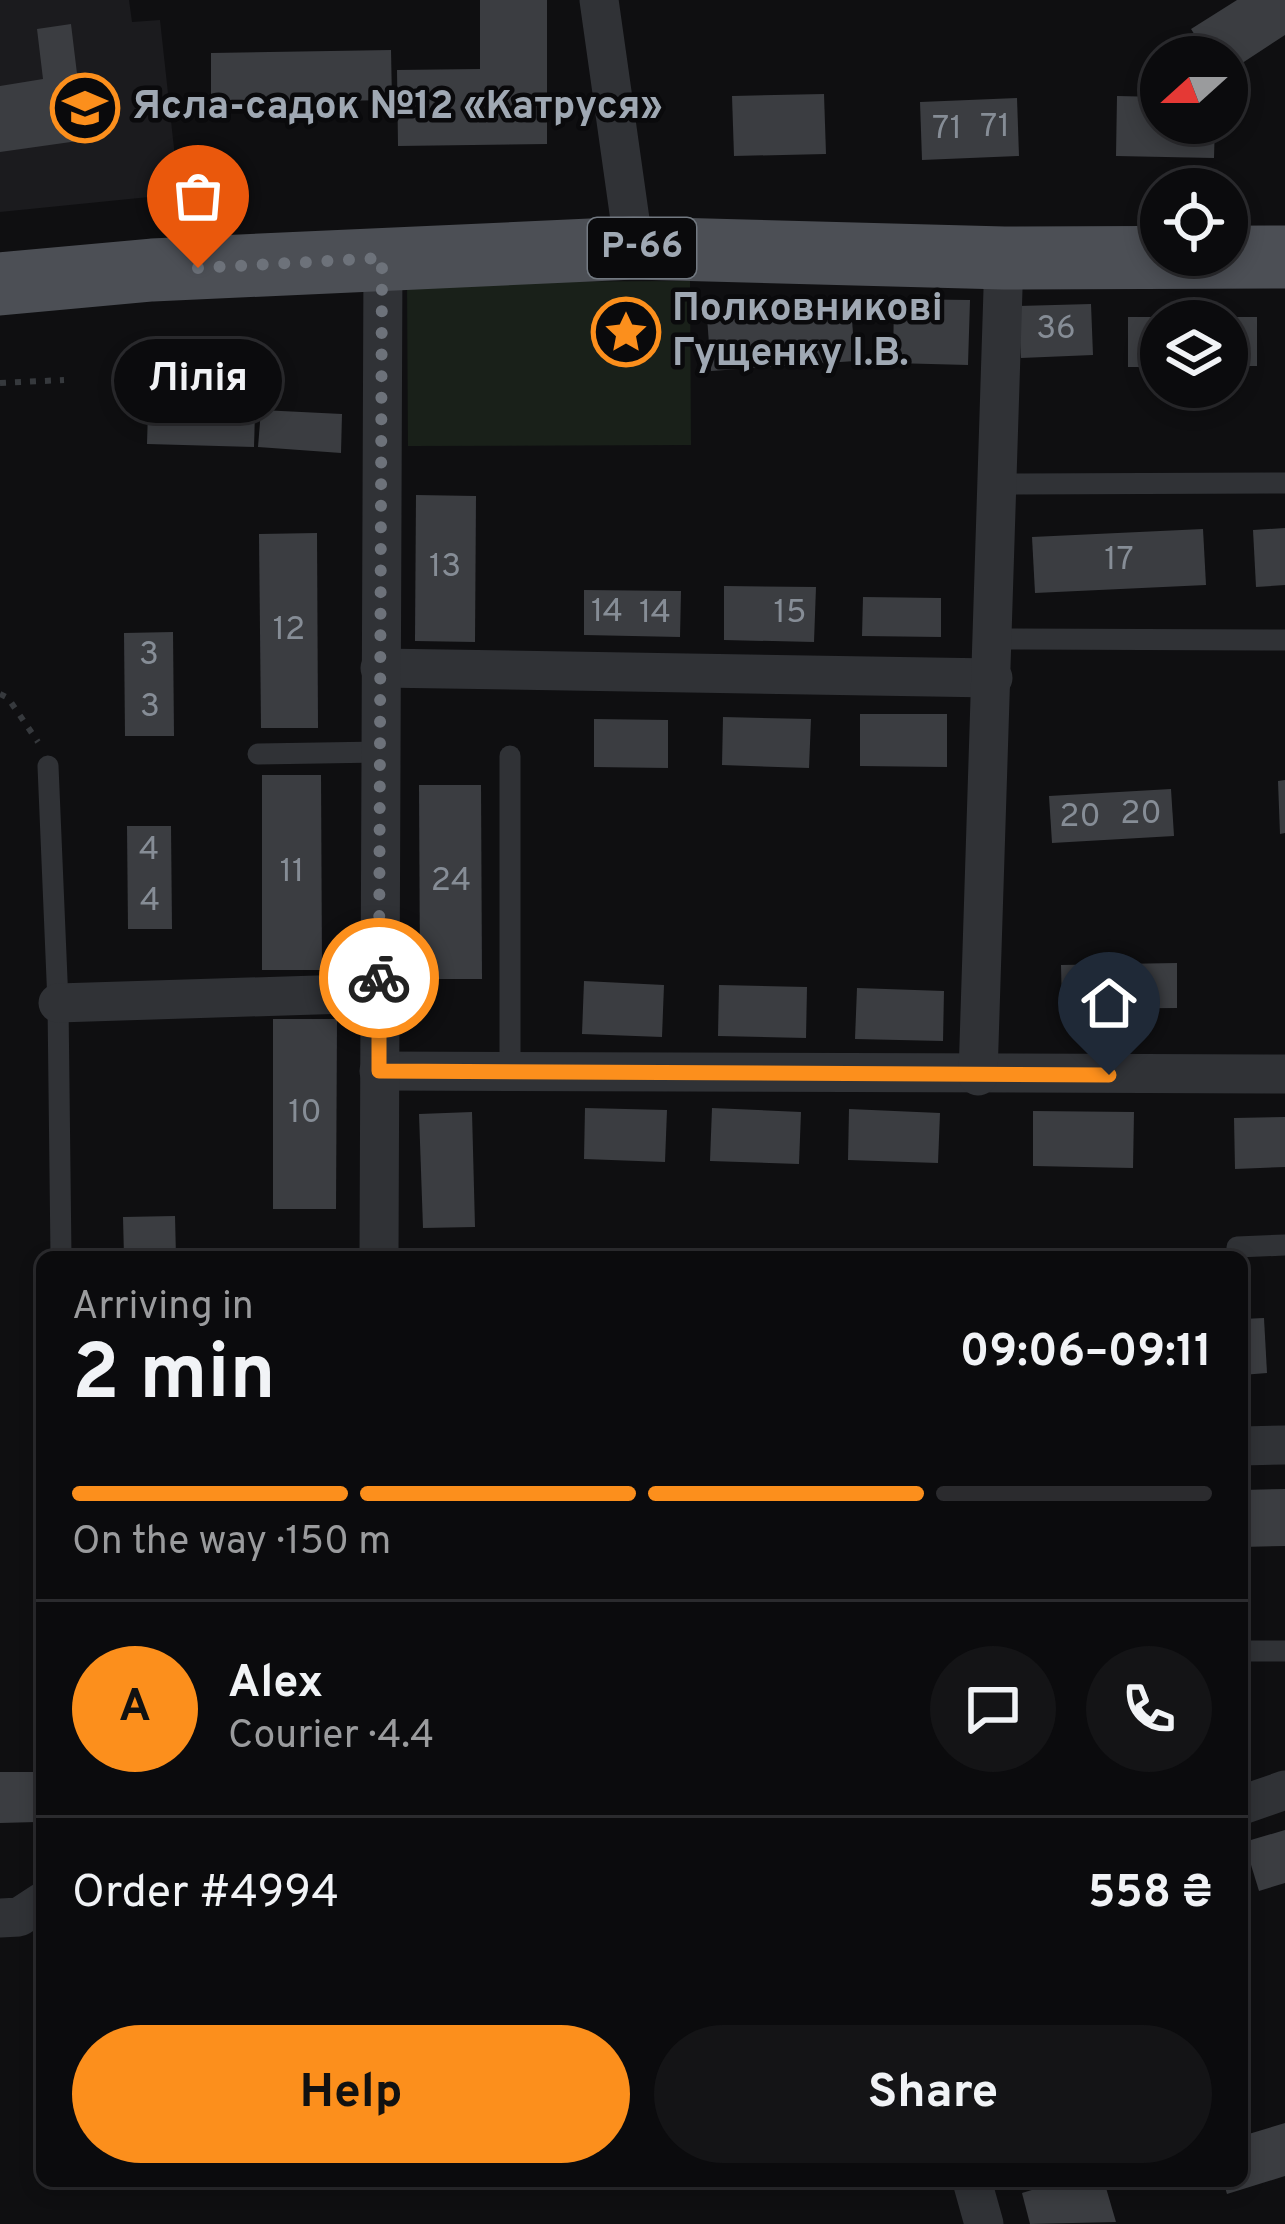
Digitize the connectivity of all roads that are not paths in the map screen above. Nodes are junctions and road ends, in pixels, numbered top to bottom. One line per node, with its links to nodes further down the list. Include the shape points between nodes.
1 (599, 0): 2 (street)
2 (634, 248): 3 (main road, Р-66); 5 (main road, Р-66)
3 (1004, 257): 4 (main road, Р-66); 8 (street)
4 (1285, 257)
5 (382, 258): 6 (main road, Р-66); 11 (street)
6 (0, 284)
7 (1285, 482): 8 (lane)
8 (998, 484): 10 (street)
9 (1285, 640): 10 (lane)
10 (994, 658): 11 (street); 21 (street)
11 (380, 668): 12 (street)
12 (380, 752): 13 (lane); 16 (street)
13 (258, 754)
14 (511, 756): 19 (lane)
15 (48, 766): 17 (lane)
16 (379, 993): 17 (street); 18 (street)
17 (58, 1003): 24 (lane)
18 (379, 1071): 19 (street); 25 (street)
19 (510, 1072): 21 (street)
20 (1285, 1074): 21 (street)
21 (978, 1076)
22 (1285, 1245): 23 (lane)
23 (1237, 1247)
24 (61, 1251)
25 (379, 1251)
26 (1285, 1445): 27 (street)
27 (1248, 1446)
28 (1248, 1651): 29 (lane)
29 (1285, 1651)
30 (1285, 1790): 31 (street)
31 (1248, 1803)
32 (36, 1906): 33 (street)
33 (0, 1918)
34 (973, 2187): 35 (street)
35 (984, 2224)

